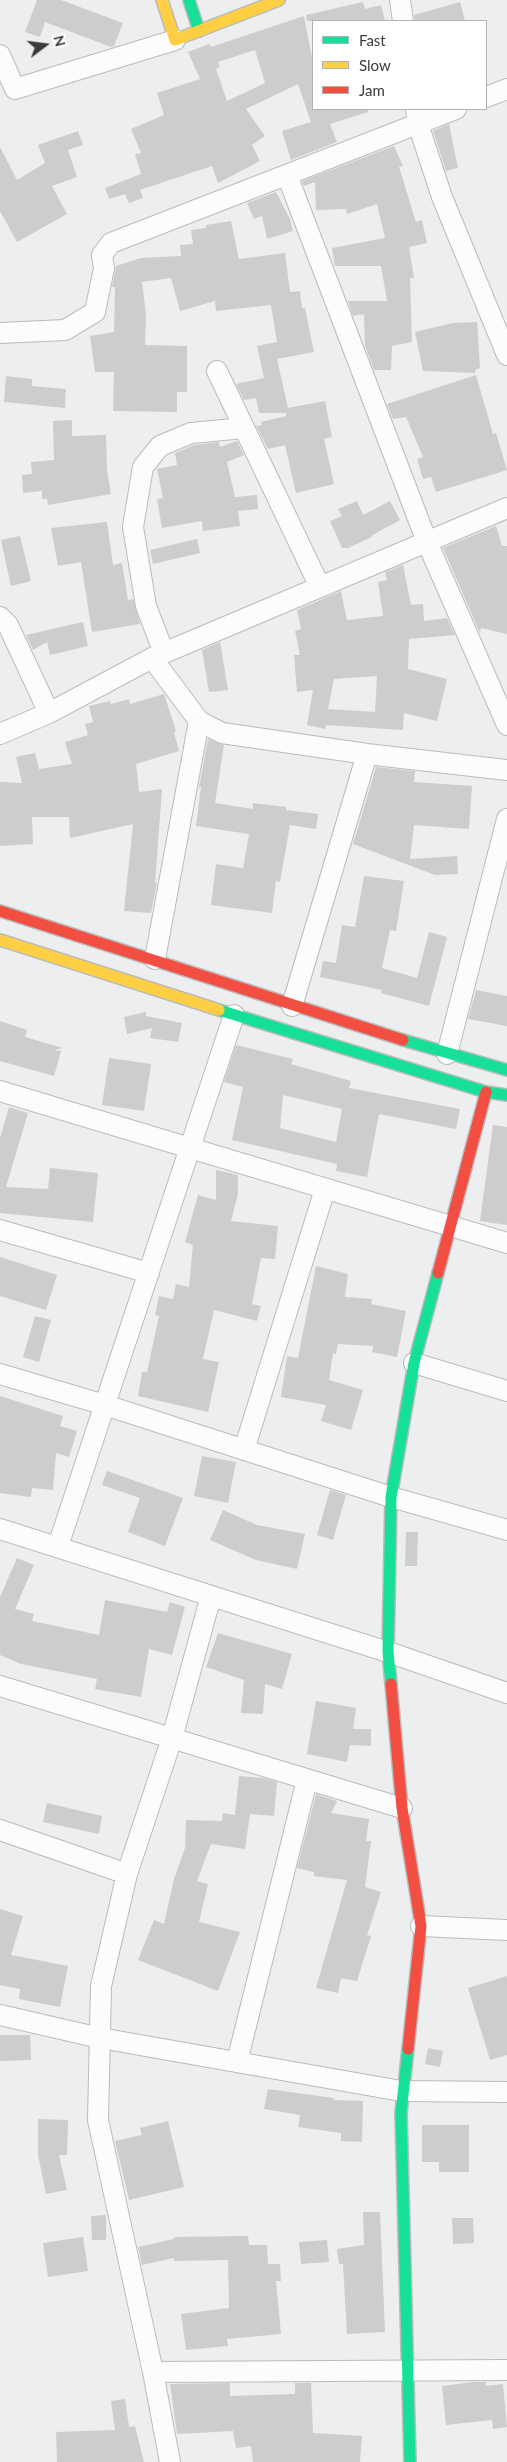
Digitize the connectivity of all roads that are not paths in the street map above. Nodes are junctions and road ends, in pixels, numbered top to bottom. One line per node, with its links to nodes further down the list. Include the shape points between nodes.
1 (162, 0): 7 (street)
2 (189, 0): 6 (street)
3 (279, 0): 6 (street)
4 (400, 0): 5 (street)
5 (403, 20)
6 (199, 31): 7 (street)
7 (175, 40): 10 (street)
8 (0, 55): 10 (street)
9 (507, 89): 11 (street)
10 (7, 92)
11 (487, 97)
12 (450, 110): 13 (street)
13 (417, 116): 14 (street); 16 (street, via 442,197)
14 (287, 175): 15 (street, via 111,243 102,254 104,268 95,312 65,330); 20 (street)
15 (0, 332)
16 (507, 355)
17 (217, 371): 18 (street)
18 (244, 428): 21 (street); 23 (street, via 191,433 160,446 143,467 132,527)
19 (507, 508): 20 (street)
20 (427, 542): 21 (street); 26 (street)
21 (320, 587): 23 (street)
22 (0, 617): 24 (street, via 8,625)
23 (158, 656): 24 (street); 25 (street)
24 (49, 713): 27 (street)
25 (199, 721): 28 (street, via 222,732); 33 (street)
26 (507, 725)
27 (0, 734)
28 (367, 754): 29 (street); 34 (street)
29 (507, 770)
30 (507, 819): 36 (street)
31 (0, 911): 33 (street)
32 (0, 940): 35 (street)
33 (155, 959): 34 (street)
34 (292, 1006): 36 (street)
35 (234, 1015): 39 (street); 41 (street)
36 (447, 1054): 37 (street)
37 (507, 1070)
38 (0, 1091): 41 (street)
39 (486, 1092): 40 (street); 43 (street)
40 (507, 1095)
41 (189, 1149): 42 (street); 46 (street)
42 (325, 1189): 43 (street); 51 (street)
43 (450, 1226): 45 (street); 47 (street)
44 (0, 1230): 46 (street)
45 (507, 1242)
46 (149, 1273): 50 (street)
47 (414, 1363): 49 (street); 52 (street)
48 (0, 1374): 50 (street)
49 (507, 1391)
50 (105, 1405): 51 (street); 55 (street)
51 (244, 1450): 52 (street)
52 (391, 1497): 54 (street); 57 (street)
53 (0, 1529): 55 (street)
54 (507, 1530)
55 (58, 1546): 56 (street)
56 (211, 1596): 57 (street); 60 (street)
57 (388, 1652): 59 (street); 62 (street)
58 (0, 1686): 60 (street)
59 (507, 1693)
60 (172, 1738): 61 (street); 64 (street)
61 (307, 1780): 62 (street); 69 (street)
62 (402, 1808): 65 (street)
63 (0, 1830): 64 (street)
64 (127, 1874): 68 (street, via 102,1986)
65 (421, 1926): 66 (street); 70 (street)
66 (507, 1930)
67 (0, 2014): 68 (street)
68 (100, 2038): 69 (street); 74 (street, via 98,2120)
69 (237, 2062): 70 (street)
70 (401, 2091): 71 (street); 73 (street)
71 (507, 2092)
72 (507, 2370): 73 (street)
73 (408, 2371): 74 (street); 76 (street)
74 (153, 2372): 75 (street)
75 (170, 2462)
76 (410, 2462)

